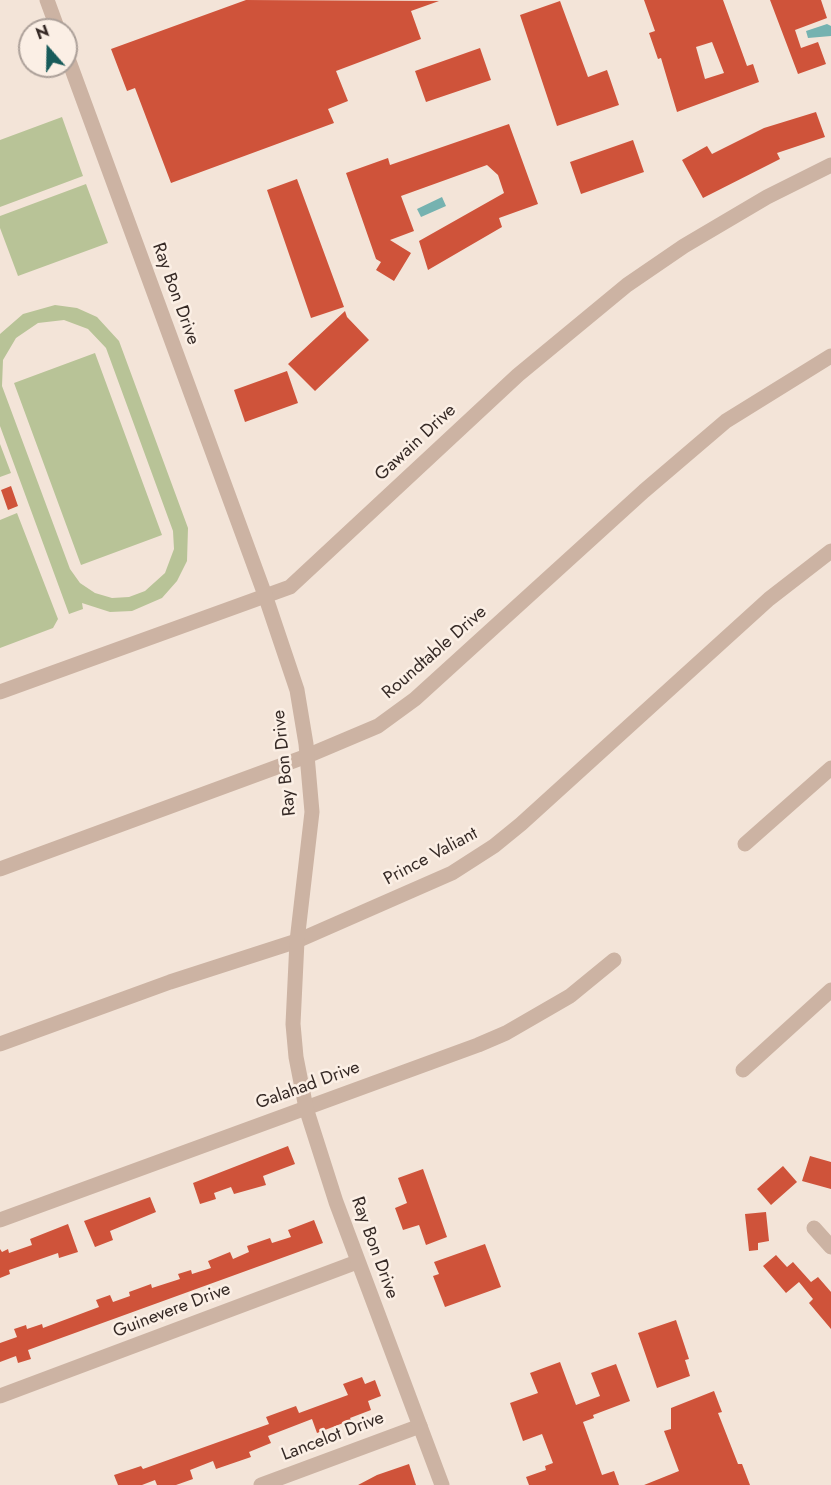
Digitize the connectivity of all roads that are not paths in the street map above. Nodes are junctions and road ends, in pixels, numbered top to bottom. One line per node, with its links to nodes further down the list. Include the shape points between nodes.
1 (47, 0): 2 (street)
2 (54, 18)
3 (76, 78): 7 (street, Ray Bon Drive)
4 (831, 165): 7 (street, Gawain Drive, via 767,197 637,278 518,375 290,587)
5 (831, 356): 9 (street, Roundtable Drive, via 726,422 396,714 359,736)
6 (831, 551): 13 (street, Prince Valiant, via 769,599 494,846 432,883)
7 (265, 595): 8 (street, Gawain Drive); 9 (street, Ray Bon Drive, via 297,690)
8 (0, 692)
9 (307, 756): 12 (street, Roundtable Drive); 13 (street, Ray Bon Drive, via 312,812)
10 (828, 777): 11 (street)
11 (745, 844)
12 (0, 869)
13 (297, 941): 16 (street, Prince Valiant); 18 (street, Ray Bon Drive, via 293,1024)
14 (614, 960): 18 (street, Galahad Drive, via 570,996 506,1033)
15 (831, 990): 17 (street)
16 (0, 1044)
17 (743, 1070)
18 (306, 1108): 19 (street, Galahad Drive); 22 (street, Ray Bon Drive)
19 (0, 1220)
20 (814, 1228): 21 (street)
21 (831, 1247)
22 (357, 1262): 23 (street, Guinevere Drive); 24 (street, Ray Bon Drive)
23 (0, 1396)
24 (420, 1426): 25 (street, Lancelot Drive); 26 (street, Ray Bon Drive)
25 (261, 1485)
26 (442, 1485)

